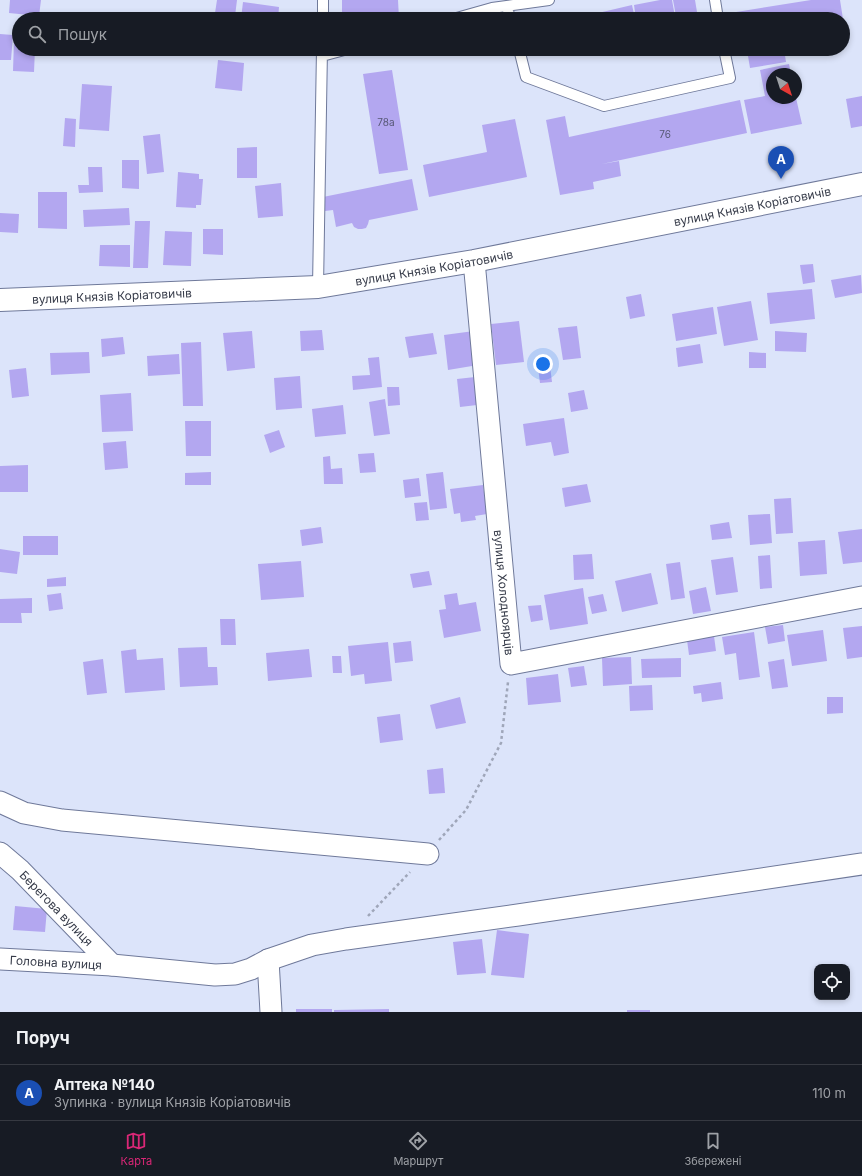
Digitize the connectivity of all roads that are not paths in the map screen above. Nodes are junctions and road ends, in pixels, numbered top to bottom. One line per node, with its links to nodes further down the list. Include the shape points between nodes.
1 (323, 0): 5 (lane)
2 (549, 0): 4 (lane)
3 (714, 0): 8 (lane)
4 (507, 6): 6 (lane); 7 (lane)
5 (323, 12)
6 (478, 12)
7 (508, 12)
8 (717, 12)
9 (322, 56): 14 (lane)
10 (520, 56): 11 (lane, via 526,76 604,106 730,78)
11 (725, 56)
12 (862, 184): 13 (main road, вулиця Князів Коріатовичів)
13 (474, 261): 14 (main road, вулиця Князів Коріатовичів); 16 (street, вулиця Холодноярців, via 510,664)
14 (318, 287): 15 (main road, вулиця Князів Коріатовичів)
15 (0, 300)
16 (862, 597)
17 (0, 802): 19 (street, via 24,812 62,820)
18 (0, 853): 23 (street, Берегова вулиця, via 20,870)
19 (428, 854)
20 (862, 864): 22 (street, Головна вулиця, via 346,939 312,945)
21 (0, 959): 23 (street, Головна вулиця)
22 (268, 960): 23 (street, Головна вулиця, via 251,970 215,975); 24 (street)
23 (112, 965)
24 (271, 1012)

